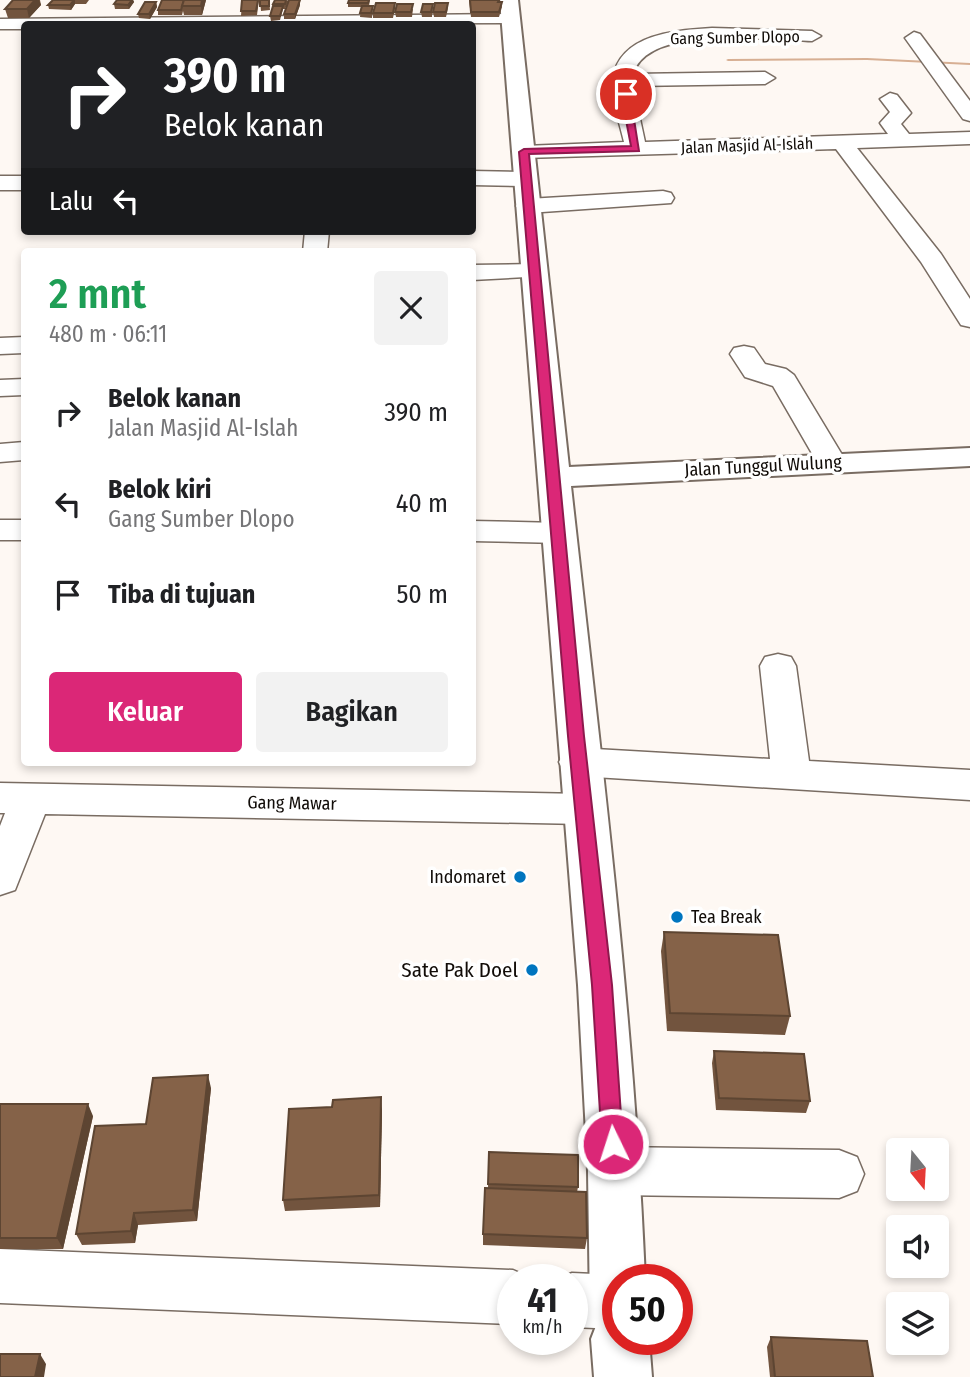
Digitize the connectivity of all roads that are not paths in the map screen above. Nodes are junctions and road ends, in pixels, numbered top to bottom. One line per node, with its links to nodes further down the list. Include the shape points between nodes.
1 (510, 9): 2 (street); 16 (main road)
2 (102, 21)
3 (21, 23): 4 (street)
4 (0, 24)
5 (812, 36): 8 (street, Gang Sumber Dlopo, via 662,39 628,60)
6 (914, 38): 10 (street)
7 (765, 78): 8 (street)
8 (622, 80): 14 (street)
9 (890, 99): 12 (street, via 901,113 890,123)
10 (970, 115)
11 (970, 138): 12 (street, Jalan Masjid Al-Islah)
12 (903, 140): 13 (street, Jalan Masjid Al-Islah)
13 (841, 141): 14 (street, Jalan Masjid Al-Islah); 22 (street, via 932,259)
14 (636, 149): 16 (street, Jalan Masjid Al-Islah)
15 (476, 178): 16 (street)
16 (526, 179): 19 (street); 20 (main road)
17 (0, 183): 18 (street)
18 (21, 183)
19 (663, 198)
20 (535, 271): 21 (street); 32 (main road)
21 (476, 273)
22 (970, 319)
23 (21, 345): 24 (street)
24 (0, 346)
25 (744, 354): 31 (street, via 755,371 784,381)
26 (21, 387): 27 (street)
27 (0, 388)
28 (21, 451): 29 (street)
29 (0, 453)
30 (970, 457): 31 (main road, Jalan Tunggul Wulung)
31 (832, 463): 32 (main road, Jalan Tunggul Wulung)
32 (555, 477): 36 (main road)
33 (0, 530): 34 (street)
34 (21, 530)
35 (476, 531): 36 (street)
36 (559, 533): 38 (main road)
37 (778, 666): 39 (street)
38 (579, 762): 39 (street); 42 (main road)
39 (791, 775): 40 (street)
40 (970, 785)
41 (16, 798): 42 (street, Gang Mawar); 43 (street)
42 (583, 809): 44 (main road, via 602,985)
43 (0, 878)
44 (614, 1171): 45 (street); 46 (main road)
45 (839, 1174)
46 (616, 1264)
47 (0, 1276): 48 (street)
48 (497, 1296)
49 (622, 1355): 50 (main road)
50 (624, 1377)

